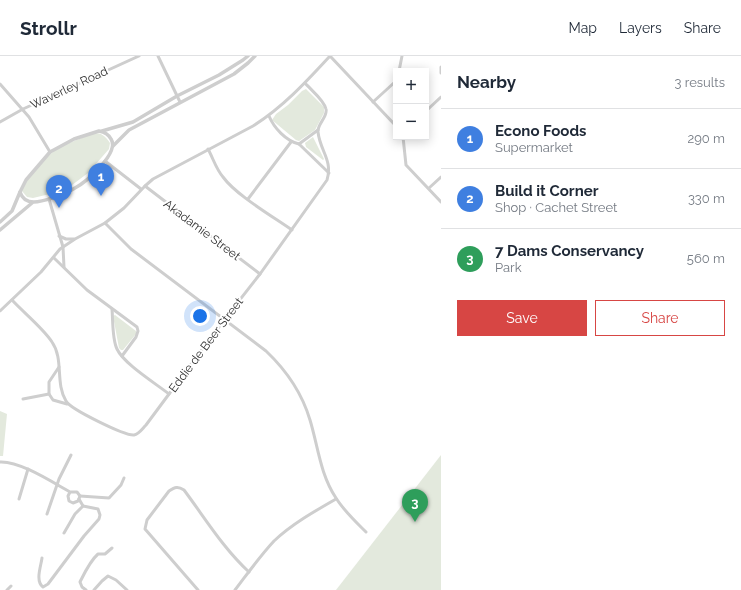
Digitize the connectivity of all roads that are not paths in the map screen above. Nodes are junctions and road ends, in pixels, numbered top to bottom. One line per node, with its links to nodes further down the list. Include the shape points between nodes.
1 (139, 56): 20 (street, Waverley Road)
2 (158, 56): 15 (street)
3 (248, 56): 8 (street)
4 (255, 56): 11 (street)
5 (330, 56): 12 (street); 18 (street)
6 (402, 56): 9 (street)
7 (441, 67): 10 (street)
8 (231, 68): 11 (street); 15 (street)
9 (400, 68)
10 (441, 73)
11 (234, 74): 17 (street)
12 (305, 83): 21 (street); 24 (street, via 326,109)
13 (0, 84): 20 (street)
14 (393, 84): 18 (street)
15 (176, 96): 17 (street); 25 (street, via 133,122)
16 (441, 97): 19 (street)
17 (180, 102): 29 (street, via 129,130)
18 (373, 102): 23 (street)
19 (429, 108)
20 (23, 109): 22 (street, Waverley Road); 31 (street)
21 (268, 116): 27 (street); 30 (street)
22 (0, 122)
23 (393, 123)
24 (318, 130): 28 (street); 33 (street, via 328,160)
25 (102, 131): 29 (street, via 109,136); 31 (street, via 74,139)
26 (403, 140): 36 (street, via 406,165)
27 (291, 142): 28 (street); 40 (street)
28 (299, 144): 33 (street)
29 (113, 146): 32 (street)
30 (208, 150): 35 (street); 40 (street, via 223,178)
31 (50, 152): 38 (street, via 26,180)
32 (105, 161): 37 (street); 39 (street, via 93,175 74,189)
33 (329, 173): 46 (street, Eddie de Beer Street, via 324,186)
34 (441, 177): 36 (street)
35 (145, 186): 37 (street); 52 (street, Akadamie Street)
36 (429, 188): 41 (street)
37 (141, 189): 44 (street, via 124,208)
38 (20, 192): 42 (street, via 21,196); 43 (street, via 12,211)
39 (48, 199): 42 (street); 47 (street)
40 (248, 199): 46 (street)
41 (441, 202)
42 (32, 203): 45 (street)
43 (0, 222)
44 (105, 223): 48 (street); 56 (street, via 130,249)
45 (0, 230)
46 (292, 230): 52 (street, Eddie de Beer Street)
47 (59, 236): 48 (street); 49 (street)
48 (75, 239): 49 (street)
49 (63, 247): 50 (street); 51 (street)
50 (54, 258): 51 (street); 53 (street)
51 (64, 268): 54 (street)
52 (260, 274): 56 (street, Eddie de Beer Street)
53 (12, 300): 55 (street); 58 (street, via 51,340 56,350)
54 (112, 309): 57 (street, via 116,345); 57 (street, via 138,329 136,337)
55 (0, 311)
56 (224, 320): 60 (street, Eddie de Beer Street); 71 (street, via 266,351 278,363 300,395 310,420 322,469)
57 (122, 356): 60 (street)
58 (58, 367): 59 (street, via 49,382); 62 (street)
59 (48, 394): 61 (street); 62 (street, via 53,400)
60 (168, 394): 62 (street, Eddie de Beer Street, via 146,425 135,435 118,430)
61 (22, 399)
62 (67, 404)
63 (71, 455): 67 (street)
64 (0, 462): 65 (street)
65 (28, 469): 67 (street); 70 (street)
66 (124, 478): 69 (street, via 109,498)
67 (57, 485): 68 (street); 73 (street)
68 (70, 492): 69 (street, via 75,491); 69 (street, via 68,498 71,502 76,502)
69 (79, 497): 72 (street)
70 (18, 499)
71 (336, 499): 74 (street); 78 (street, via 285,532 266,550)
72 (83, 506): 75 (street); 77 (street, via 98,510 99,519 43,587 39,581)
73 (47, 514)
74 (366, 532)
75 (64, 533)
76 (112, 548): 81 (street, via 105,554 94,557 84,573 80,582)
77 (42, 558)
78 (249, 572): 84 (street, via 228,551 184,490 175,487 149,517 145,529); 85 (street)
79 (11, 586): 80 (street)
80 (7, 590)
81 (86, 590)
82 (94, 590): 83 (street, via 108,576)
83 (127, 590)
84 (198, 590)
85 (235, 590)

